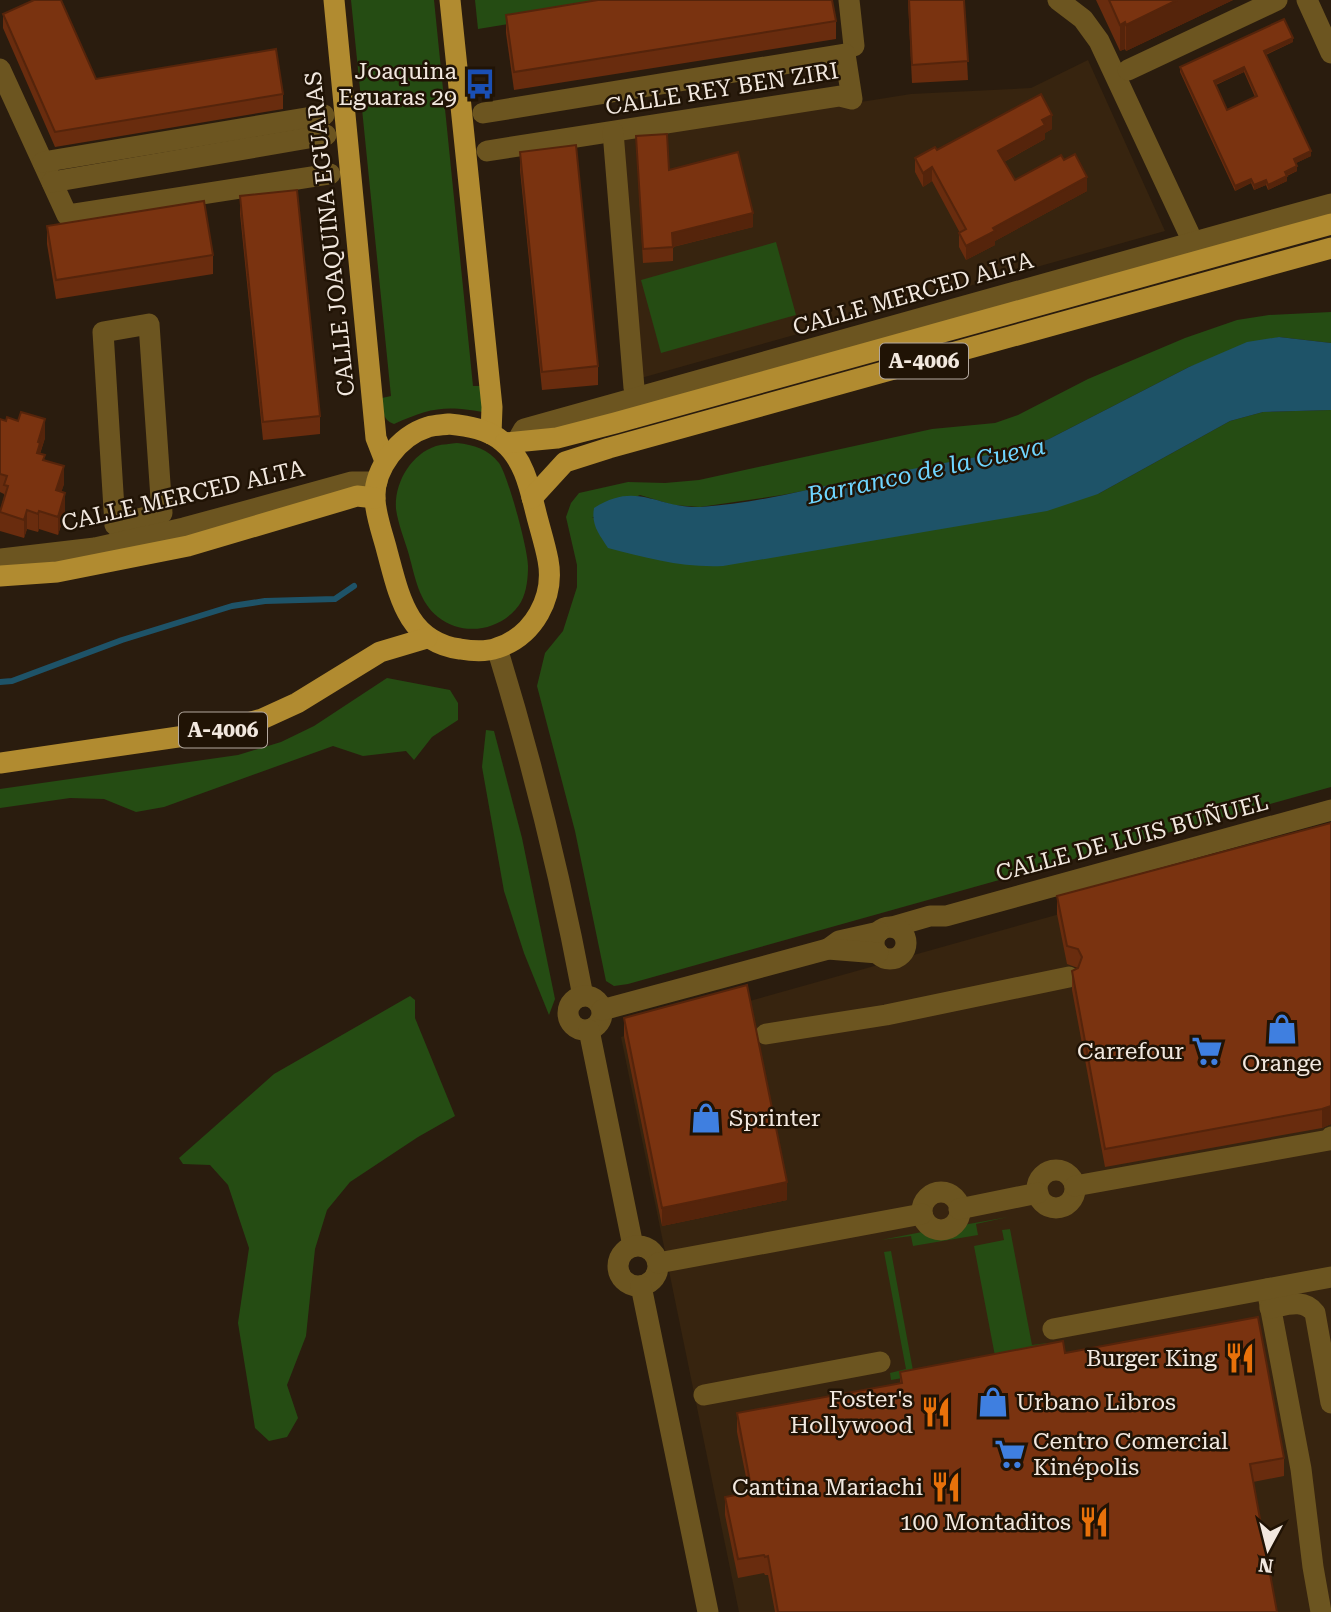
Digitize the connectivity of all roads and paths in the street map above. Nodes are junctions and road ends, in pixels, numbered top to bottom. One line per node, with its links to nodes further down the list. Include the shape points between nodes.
1 (334, 0): 23 (main road, CALLE JOAQUINA EGUARAS, via 376,438)
2 (450, 0): 22 (main road, via 493,415)
3 (849, 0): 7 (street, CALLE REY BEN ZIRI)
4 (1058, 0): 19 (street, via 1083,19 1099,41)
5 (1277, 0): 10 (street)
6 (1307, 0): 8 (street)
7 (854, 46)
8 (1331, 53)
9 (0, 69): 15 (street)
10 (1128, 70)
11 (483, 113): 13 (street, CALLE REY BEN ZIRI, via 845,54 852,99 840,96)
12 (325, 125): 15 (street)
13 (613, 132): 14 (street, CALLE REY BEN ZIRI); 21 (street)
14 (487, 151)
15 (48, 172): 16 (street, via 68,215)
16 (330, 174)
17 (1331, 204): 19 (street, CALLE MERCED ALTA)
18 (1331, 224): 22 (main road, CALLE MERCED ALTA / A-4006, via 615,423 557,438)
19 (1193, 242): 22 (street, CALLE MERCED ALTA, via 524,429)
20 (1331, 248): 25 (main road, A-4006, via 609,448 565,462)
21 (634, 388)
22 (504, 440): 23 (main road, A-4006, via 472,427 449,424 405,439); 25 (main road, via 524,470)
23 (385, 461): 24 (main road, A-4006)
24 (376, 490): 27 (street, CALLE MERCED ALTA, via 352,482 94,548); 28 (main road, CALLE MERCED ALTA, via 188,546 57,572); 29 (main road, via 399,597)
25 (532, 498): 30 (main road, via 549,562 547,596 538,618 521,635)
26 (162, 513): 26 (street, via 115,525 103,332 149,324)
27 (0, 559)
28 (0, 576)
29 (427, 638): 30 (main road, via 448,648); 31 (main road, A-4006, via 380,652 262,719 219,731)
30 (497, 648): 36 (street, via 551,846)
31 (0, 763)
32 (1331, 810): 33 (street, CALLE DE LUIS BUÑUEL)
33 (946, 916): 34 (street, CALLE DE LUIS BUÑUEL, via 930,916); 34 (street, CALLE DE LUIS BUÑUEL, via 892,958)
34 (883, 937): 37 (street, CALLE DE LUIS BUÑUEL, via 839,941 828,949)
35 (1069, 977): 39 (street, via 886,1015)
36 (583, 996): 37 (street, via 596,1000); 38 (street, via 569,1005 568,1016 573,1026)
37 (602, 1010): 38 (street, via 599,1024)
38 (589, 1030): 41 (street)
39 (766, 1034)
40 (1330, 1138): 42 (street, via 1075,1186 1070,1203 1058,1208 1046,1205 1038,1193 959,1209 954,1224 945,1229 928,1225 922,1214)
41 (633, 1246): 42 (street, via 651,1251); 44 (street, via 621,1253 617,1266 627,1284)
42 (658, 1263): 44 (street, via 656,1275)
43 (1331, 1277): 45 (street)
44 (641, 1286): 50 (street)
45 (1270, 1308): 46 (street); 49 (street, via 1296,1303 1310,1306 1315,1313); 51 (street)
46 (1052, 1329)
47 (880, 1362): 48 (street)
48 (704, 1395)
49 (1331, 1403)
50 (708, 1612)
51 (1321, 1612)

